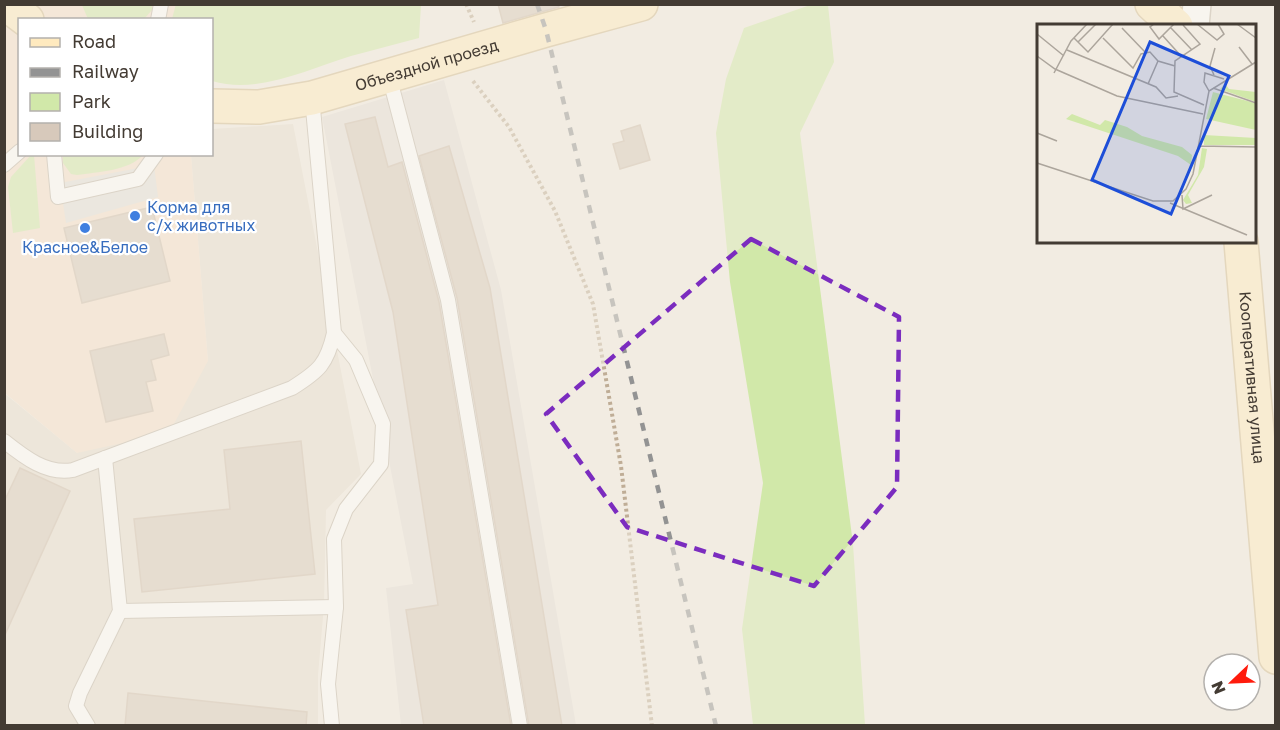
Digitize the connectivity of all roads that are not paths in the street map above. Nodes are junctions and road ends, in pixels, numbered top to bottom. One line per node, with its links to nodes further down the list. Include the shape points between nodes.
1 (6, 4): 5 (main road)
2 (641, 4): 8 (main road, Объездной проезд)
3 (1152, 4): 6 (main road)
4 (1197, 4): 7 (street)
5 (24, 18)
6 (1174, 24)
7 (1195, 24)
8 (389, 76): 9 (main road, Объездной проезд); 24 (lane, via 448,300)
9 (312, 98): 10 (main road, Объездной проезд, via 259,107); 16 (lane)
10 (213, 106)
11 (18, 153): 14 (lane)
12 (54, 156): 13 (lane, via 58,197 138,179)
13 (155, 156)
14 (4, 165)
15 (1241, 243): 21 (main road, Кооперативная улица)
16 (334, 333): 18 (lane, via 329,355 313,375 292,388); 19 (lane, via 356,360 383,424 381,464 346,509 334,539)
17 (4, 441): 18 (lane, via 25,458 63,472)
18 (105, 458): 20 (lane)
19 (336, 606): 20 (lane); 23 (lane, via 328,684)
20 (120, 611): 22 (lane, via 76,706)
21 (1275, 657)
22 (88, 726)
23 (332, 726)
24 (520, 726)

